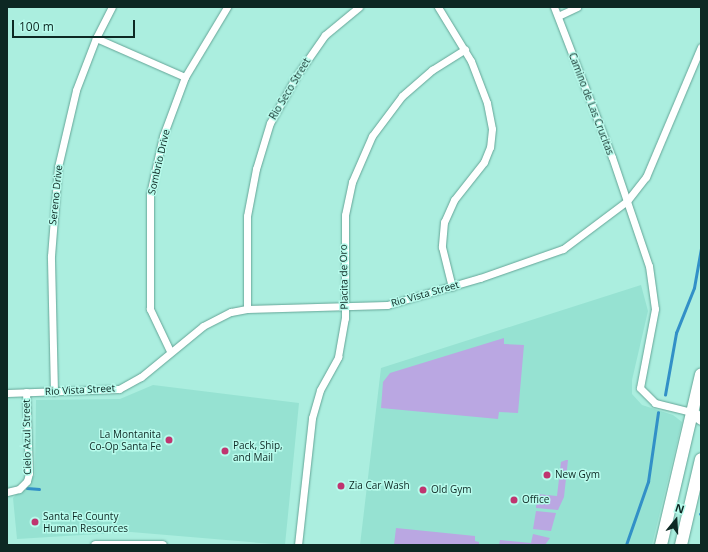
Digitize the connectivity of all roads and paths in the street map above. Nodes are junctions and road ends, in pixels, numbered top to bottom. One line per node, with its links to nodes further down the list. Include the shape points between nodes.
1 (112, 7): 8 (street, Sereno Drive)
2 (227, 7): 11 (street, Sombrio Drive)
3 (359, 7): 15 (street, Rio Seco Street, via 325,35 297,75 270,123 256,169 246,216)
4 (438, 7): 10 (street)
5 (554, 7): 7 (street, Camino de Las Crucitas)
6 (577, 7): 7 (street)
7 (558, 16): 12 (street, Camino de Las Crucitas)
8 (96, 38): 11 (street); 19 (street, Sereno Drive, via 76,90 67,123 55,190 51,256)
9 (701, 47): 12 (street, Rio Vista Street, via 646,177)
10 (465, 50): 13 (street, via 487,103 492,135 489,152 481,168 454,200 444,222 442,247); 14 (street, Placita de Oro, via 432,70 402,96 372,136 352,182 345,214)
11 (185, 77): 16 (street, Sombrio Drive, via 163,136 150,194 150,309)
12 (627, 201): 13 (street, Rio Vista Street, via 563,249); 21 (street, via 649,266 655,296 654,318 640,388 656,403)
13 (452, 287): 14 (street, Rio Vista Street, via 387,305)
14 (345, 306): 15 (street, Rio Vista Street); 26 (street, Placita de Oro, via 338,357 320,390 312,418)
15 (247, 309): 16 (street, Rio Vista Street, via 216,317)
16 (170, 351): 19 (street, Rio Vista Street, via 141,377 119,389)
17 (701, 375): 21 (highway)
18 (26, 392): 19 (street, Rio Vista Street); 20 (street, Rio Vista Street); 23 (street, Cielo Azul Street, via 30,473 27,481 19,489)
19 (54, 392)
20 (7, 393)
21 (694, 413): 27 (highway)
22 (701, 459): 28 (highway)
23 (7, 492)
24 (95, 545): 25 (street)
25 (162, 545)
26 (298, 545)
27 (661, 545)
28 (681, 545)

